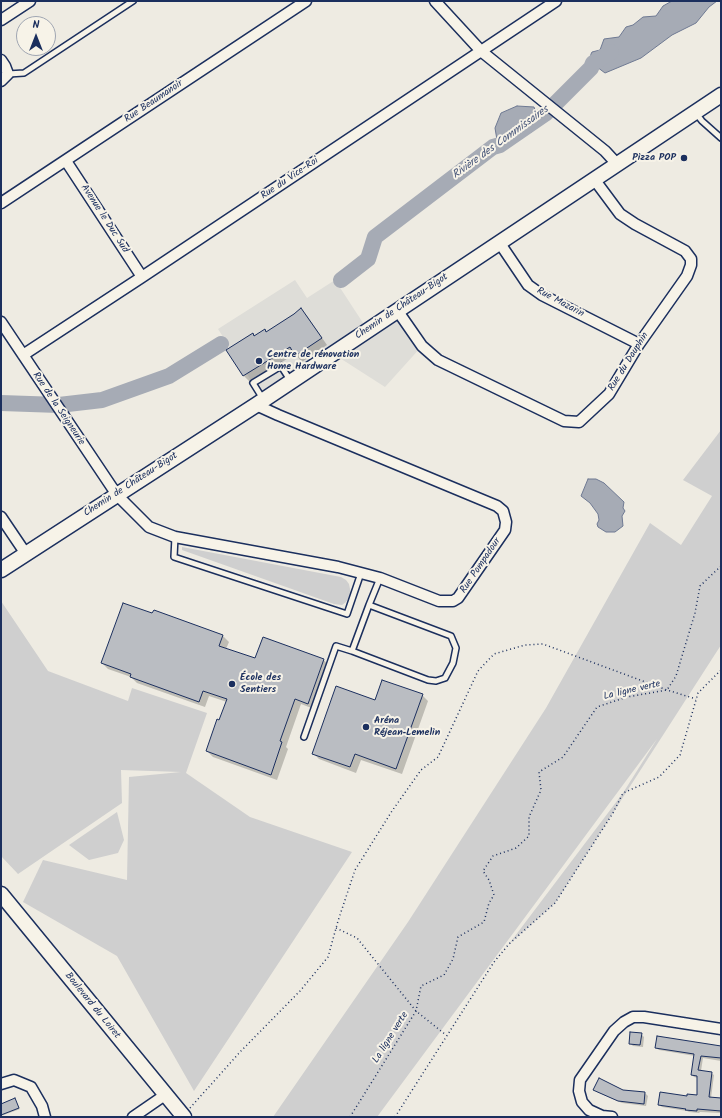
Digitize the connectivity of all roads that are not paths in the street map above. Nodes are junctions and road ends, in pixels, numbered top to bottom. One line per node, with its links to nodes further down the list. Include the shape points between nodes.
1 (30, 1): 6 (street)
2 (133, 1): 9 (lane, via 24,73)
3 (306, 1): 13 (street, Rue Beaumanoir)
4 (435, 1): 7 (street)
5 (556, 1): 7 (street, Rue du Vice-Roi)
6 (1, 20)
7 (481, 51): 14 (street, via 605,151); 18 (street, Rue du Vice-Roi)
8 (1, 60): 9 (street, via 5,66)
9 (4, 78)
10 (721, 94): 11 (street, Chemin de Château-Bigot)
11 (695, 112): 12 (lane); 14 (street, Chemin de Château-Bigot)
12 (721, 138)
13 (66, 161): 16 (street, Rue Beaumanoir); 18 (street, Avenue le Duc Sud)
14 (617, 164): 15 (street, Chemin de Château-Bigot)
15 (594, 178): 17 (street, Chemin de Château-Bigot); 21 (street, Rue du Dauphin, via 620,214 685,251 690,259 691,265 687,276)
16 (1, 203)
17 (499, 242): 19 (street, Chemin de Château-Bigot); 21 (street, Rue Mazarin, via 528,285 542,295)
18 (142, 277): 22 (street, Rue du Vice-Roi)
19 (397, 310): 21 (street, Rue du Dauphin, via 422,346 438,360 564,421 579,422 609,394); 23 (street, Chemin de Château-Bigot)
20 (1, 322): 22 (street, Rue de la Seigneurie)
21 (639, 344)
22 (22, 355): 24 (street, Rue de la Seigneurie)
23 (259, 402): 24 (street, Chemin de Château-Bigot); 30 (street, Rue Pompadour, via 285,418 497,506 503,511 505,530 458,598 453,601 439,601)
24 (117, 495): 26 (street, Rue Pompadour, via 149,526); 27 (street, Chemin de Château-Bigot)
25 (1, 517): 27 (street)
26 (175, 537): 29 (street, Rue Pompadour); 29 (lane, via 174,557 347,614)
27 (26, 554): 28 (street, Chemin de Château-Bigot)
28 (1, 570)
29 (361, 573): 30 (street, Rue Pompadour)
30 (380, 578): 31 (lane)
31 (369, 606): 32 (lane); 32 (lane, via 451,636 456,648 453,663 445,678 436,681)
32 (352, 651): 33 (lane, via 336,646)
33 (304, 737)
34 (1, 894): 37 (street, Boulevard du Loiret)
35 (721, 1028): 41 (street, via 644,1017 633,1017 624,1022 614,1031 580,1080 582,1102 589,1110)
36 (1, 1084): 39 (street, via 14,1080 31,1087)
37 (165, 1095): 38 (street, Boulevard du Loiret); 40 (street)
38 (183, 1116)
39 (46, 1117)
40 (133, 1117)
41 (612, 1117)

